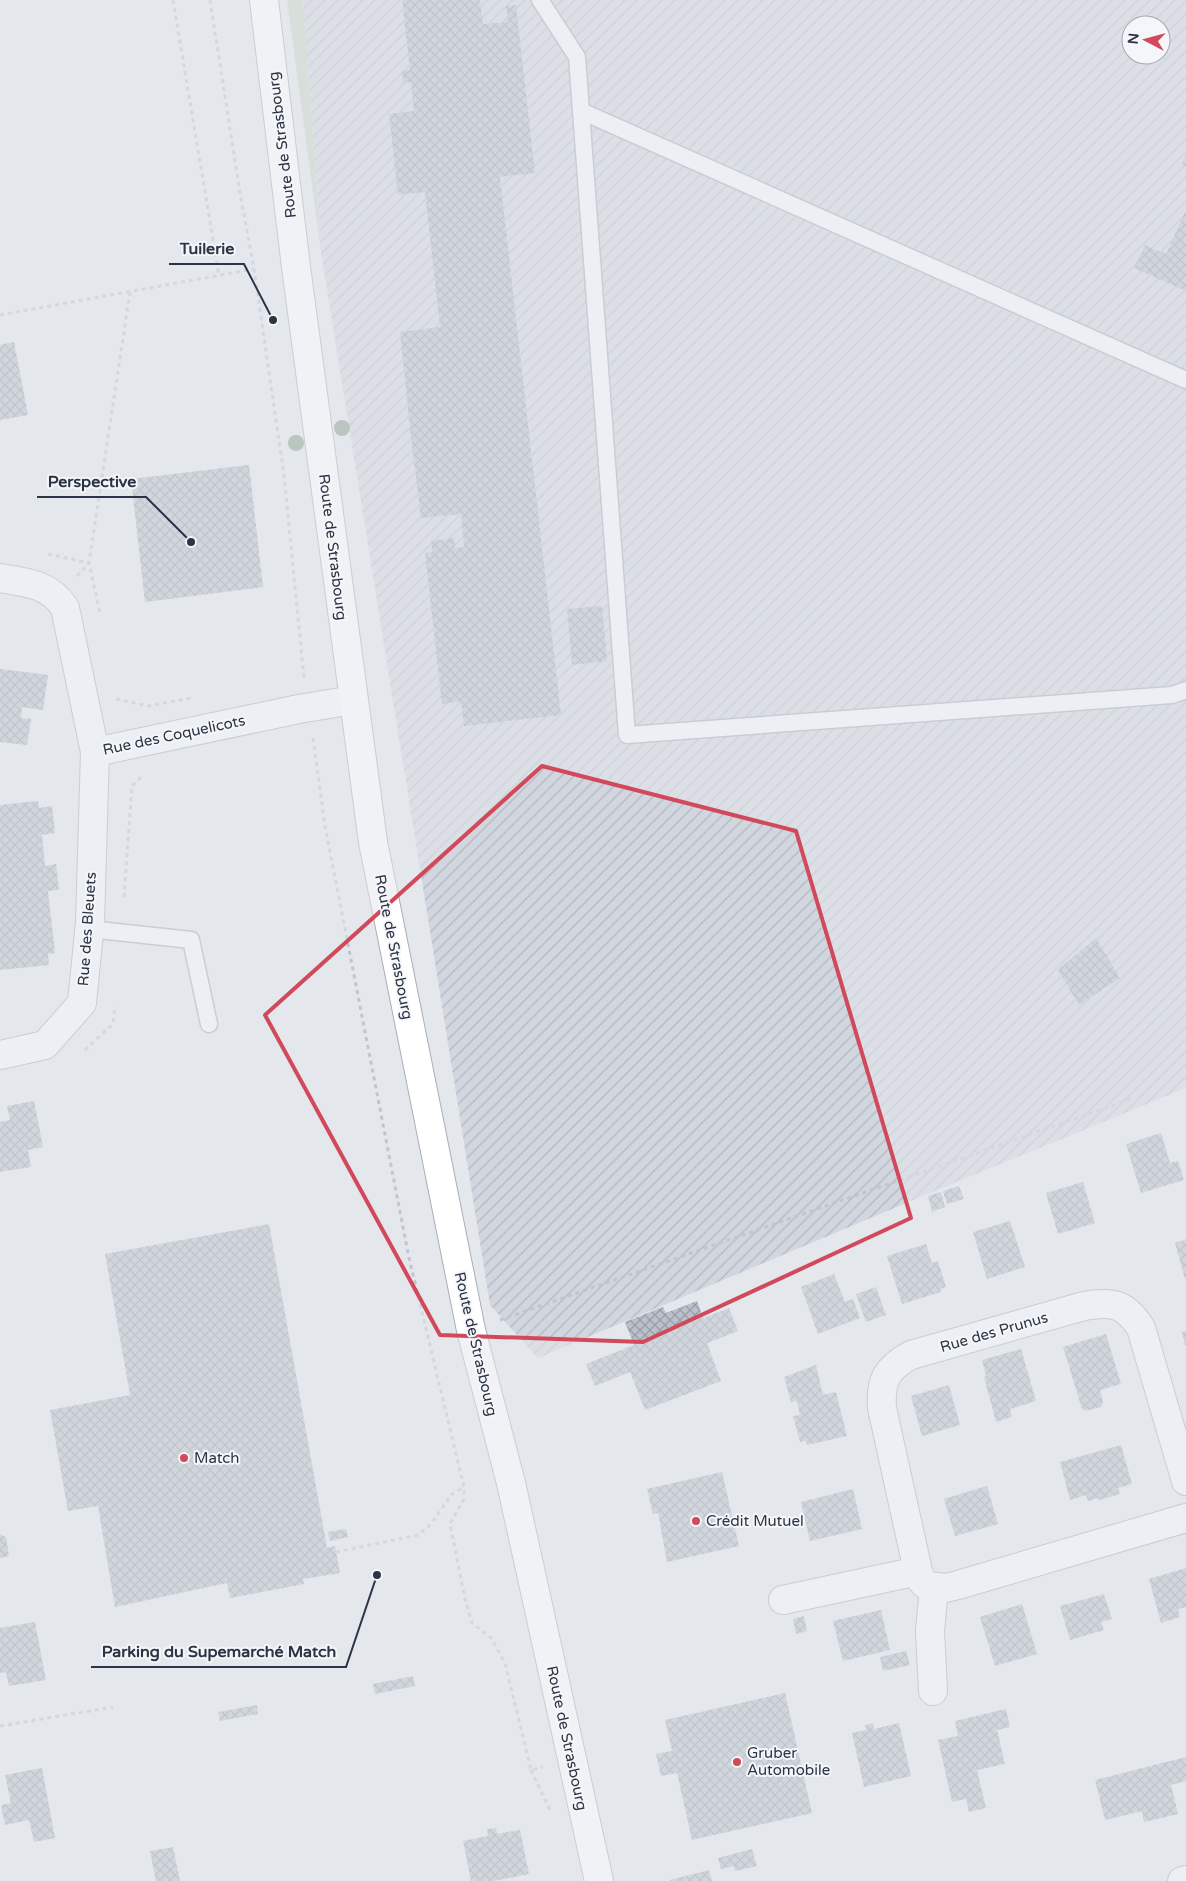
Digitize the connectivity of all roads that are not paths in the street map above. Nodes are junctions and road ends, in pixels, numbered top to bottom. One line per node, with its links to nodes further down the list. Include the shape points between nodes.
1 (264, 0): 7 (main road, Route de Strasbourg)
2 (540, 0): 3 (lane, via 577,57)
3 (581, 111): 4 (lane); 6 (lane, via 627,735 1172,695)
4 (1186, 380)
5 (0, 578): 8 (street, Rue des Coquelicots, via 37,586 58,597 65,608)
6 (1186, 690)
7 (353, 700): 8 (street, Rue des Coquelicots); 18 (main road, Route de Strasbourg, via 373,842 471,1330 511,1483)
8 (95, 752): 9 (street, Rue des Bleuets)
9 (89, 929): 10 (lane, via 191,940); 11 (street, Rue des Bleuets, via 82,1003 45,1046)
10 (209, 1024)
11 (0, 1055)
12 (1186, 1480): 14 (street, Rue des Prunus, via 1141,1328 1123,1307 1100,1303 1084,1306 911,1355 888,1371 881,1395)
13 (1186, 1518): 14 (street, via 946,1588)
14 (926, 1579): 15 (street); 16 (street, Rue des Prunus)
15 (783, 1600)
16 (933, 1691)
17 (1186, 1880): 19 (street)
18 (599, 1881)
19 (1182, 1881)

